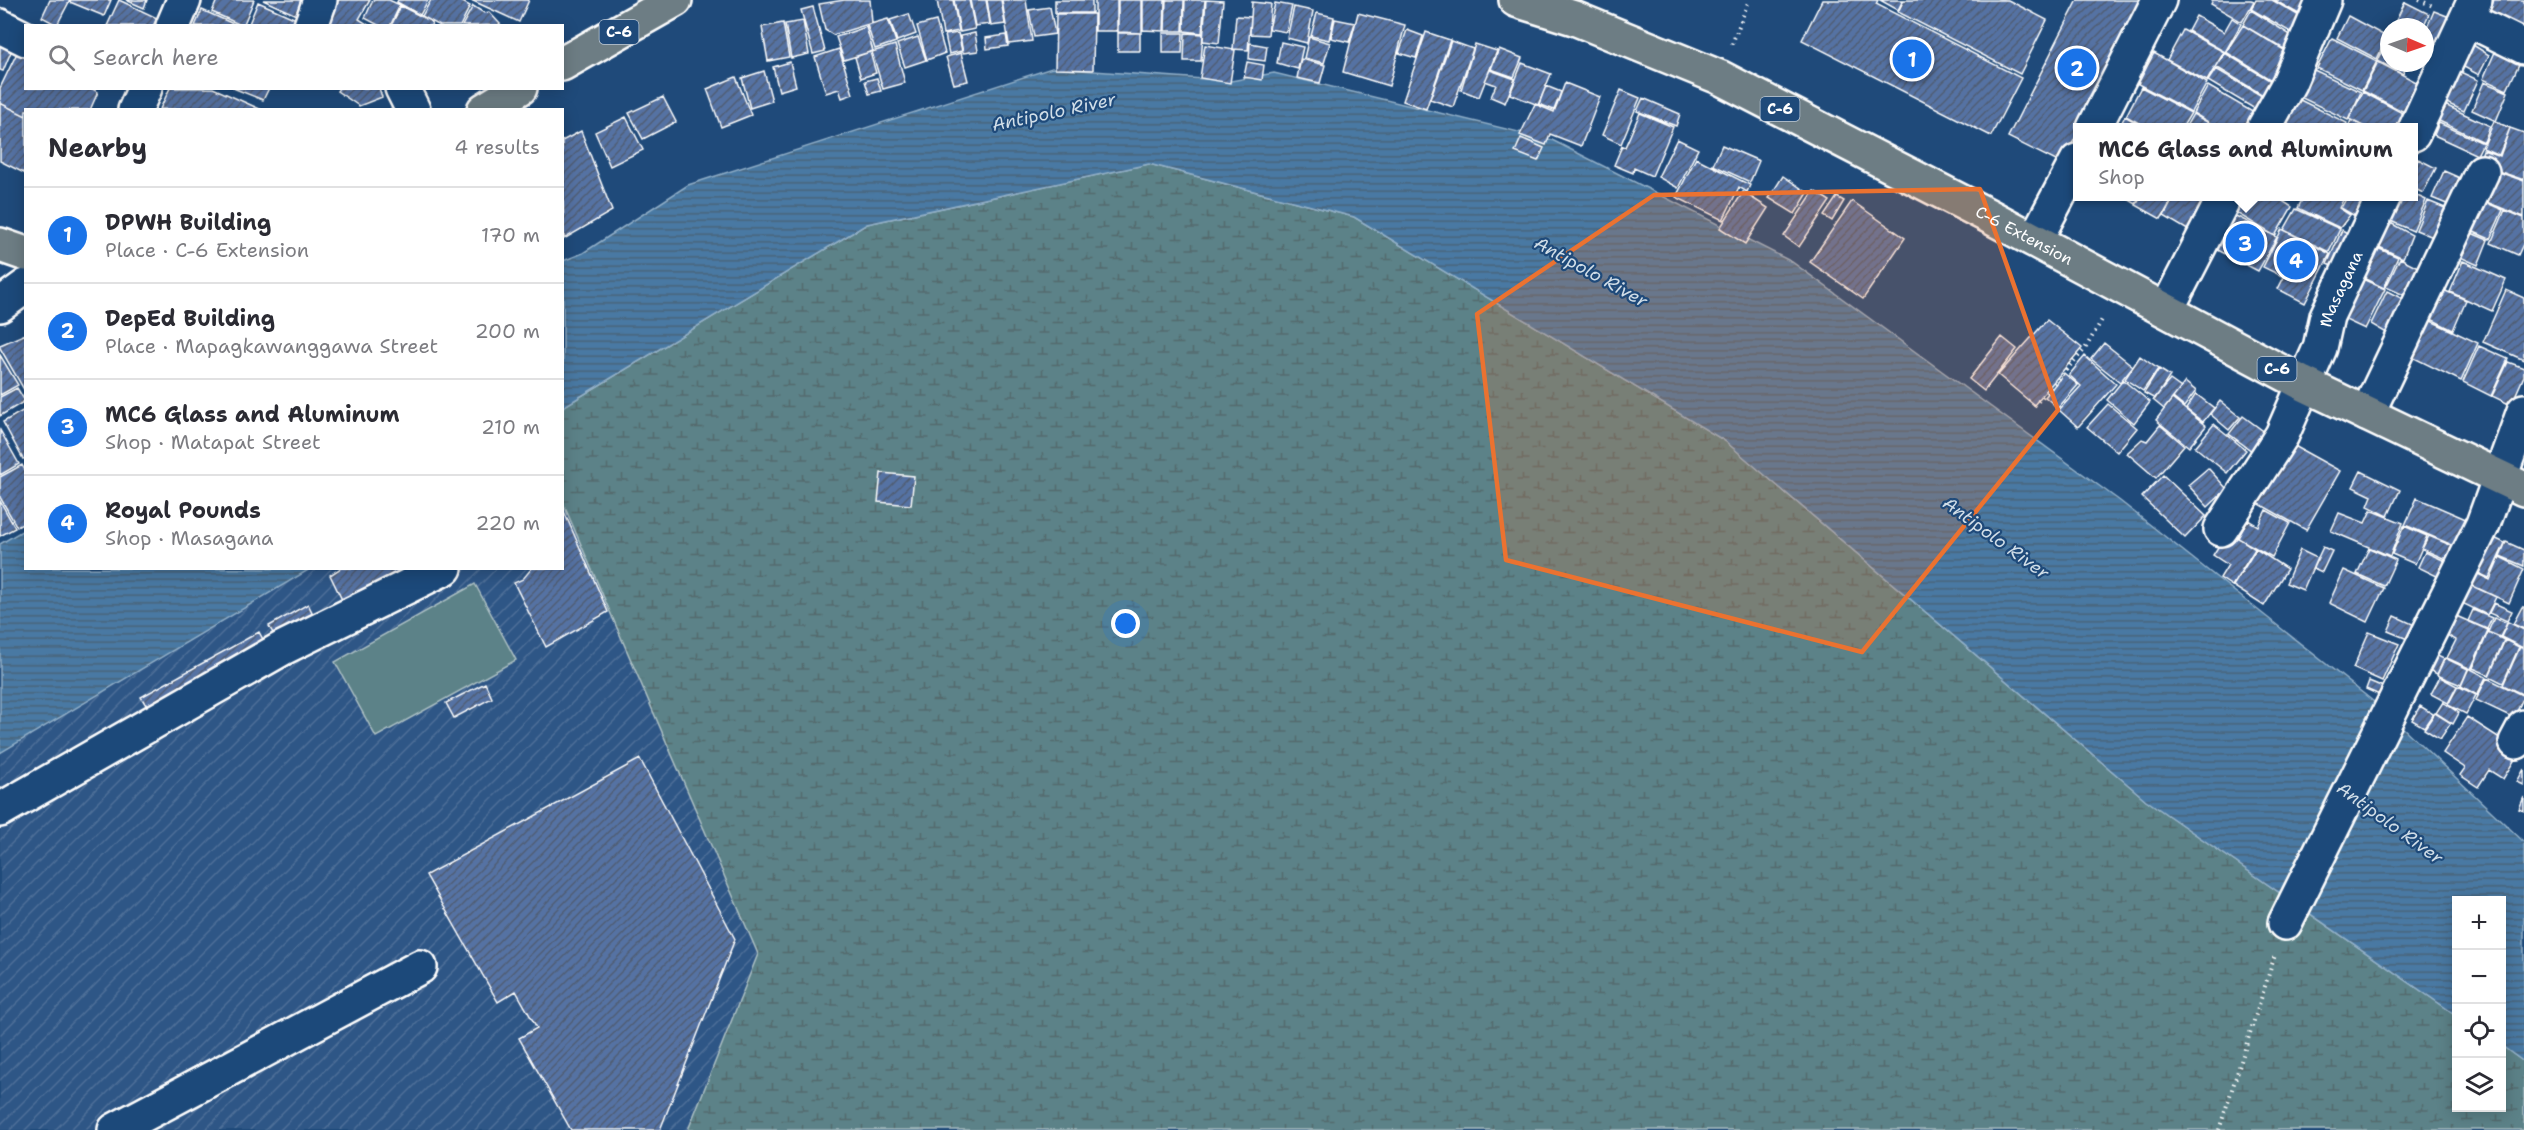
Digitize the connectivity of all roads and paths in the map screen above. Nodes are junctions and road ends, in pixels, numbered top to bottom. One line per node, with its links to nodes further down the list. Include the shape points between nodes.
1 (184, 0): 10 (street)
2 (320, 0): 11 (street)
3 (675, 0): 15 (main road, C-6)
4 (1516, 0): 8 (main road, C-6 Extension / C-6)
5 (1749, 0): 16 (path)
6 (2159, 0): 21 (street)
7 (2324, 0): 22 (street, via 2289,83)
8 (1578, 9): 16 (main road, C-6 Extension / C-6)
9 (2471, 10): 14 (street); 23 (street)
10 (174, 24)
11 (312, 24)
12 (0, 26): 13 (street)
13 (24, 38)
14 (2524, 47)
15 (564, 63)
16 (1719, 77): 28 (main road, C-6 Extension / C-6)
17 (403, 90): 19 (street)
18 (517, 90): 20 (main road)
19 (412, 108)
20 (487, 108)
21 (2097, 123)
22 (2267, 123)
23 (2418, 123)
24 (2073, 169): 28 (street)
25 (2482, 172): 38 (street)
26 (2222, 201): 34 (street)
27 (2382, 201): 35 (street, Masagana, via 2327,316 2320,348)
28 (2035, 240): 31 (main road, C-6 Extension / C-6)
29 (0, 245): 30 (main road)
30 (24, 253)
31 (2115, 283): 34 (main road, C-6 Extension / C-6); 36 (path, via 2104,317 2085,349)
32 (24, 287): 33 (street)
33 (0, 305)
34 (2167, 309): 35 (main road, C-6 Extension / C-6)
35 (2302, 383): 38 (main road, C-6 Extension / C-6); 40 (street, Masagana, via 2282,435)
36 (2034, 406)
37 (2524, 411): 39 (street)
38 (2367, 414): 39 (main road, C-6 Extension / C-6)
39 (2512, 484): 43 (street, via 2483,524)
40 (2221, 529)
41 (441, 570): 42 (street, via 283,648)
42 (0, 810)
43 (2285, 923): 46 (path)
44 (420, 967): 45 (street)
45 (115, 1130)
46 (2219, 1130)

